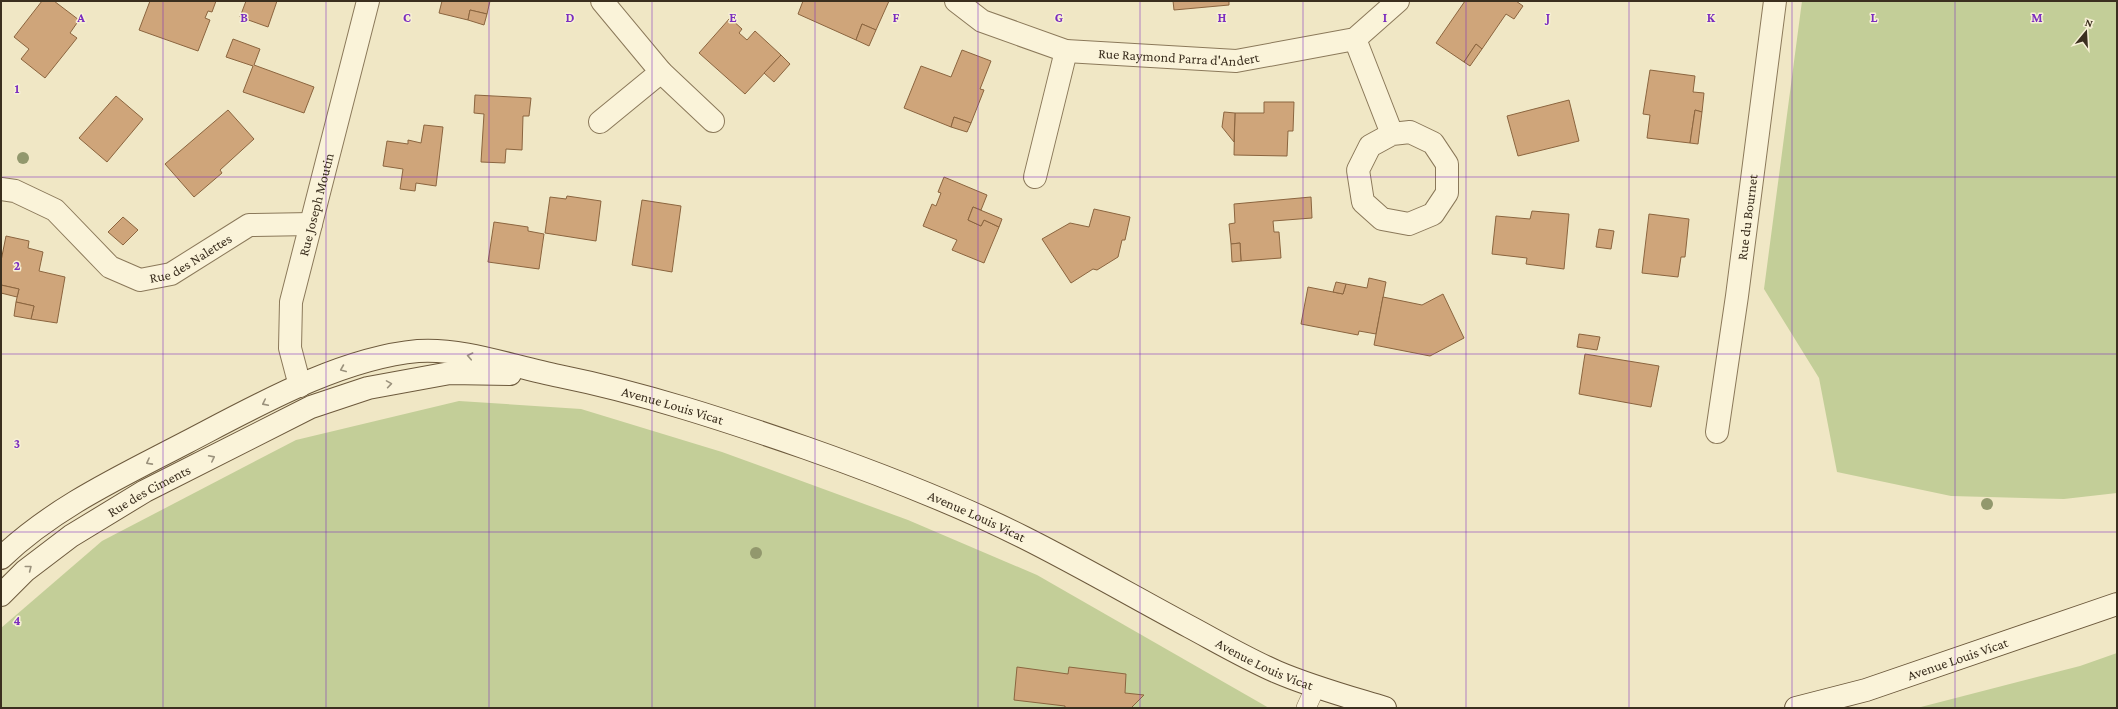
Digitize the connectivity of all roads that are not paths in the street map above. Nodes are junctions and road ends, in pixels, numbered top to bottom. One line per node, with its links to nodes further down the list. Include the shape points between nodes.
1 (368, 1): 14 (street, Rue Joseph Moutin)
2 (602, 1): 8 (street)
3 (956, 1): 7 (street, Rue Raymond Parra d'Andert, via 982,21)
4 (1398, 1): 6 (street)
5 (1775, 1): 18 (street, Rue du Bournet, via 1737,296)
6 (1354, 39): 7 (street, Rue Raymond Parra d'Andert, via 1236,61); 11 (street)
7 (1066, 51): 12 (street)
8 (660, 72): 9 (street); 10 (street)
9 (600, 122)
10 (713, 122)
11 (1392, 134): 11 (street, via 1410,132 1432,143 1447,164 1447,193 1433,214 1408,224 1382,219 1363,202 1358,170 1370,146)
12 (1035, 176)
13 (1, 189): 14 (street, Rue des Nalettes, via 15,191 55,210 110,267 140,280 171,274 249,225)
14 (311, 224): 16 (street, Rue Joseph Moutin, via 291,302 290,348)
15 (549, 374): 16 (street, Avenue Louis Vicat, one-way to 16, via 464,354 423,351 353,364); 17 (street, Avenue Louis Vicat, one-way to 15, via 368,388 450,374); 22 (street, Avenue Louis Vicat, via 642,395 723,420 876,473 958,506 1023,537 1227,647 1277,672)
16 (300, 386): 17 (street, Rue Joseph Moutin); 19 (street, Rue des Ciments, one-way to 19, via 86,495 51,518)
17 (311, 407): 20 (street, Rue des Ciments, one-way to 17, via 25,571 71,536 118,507)
18 (1716, 432)
19 (1, 558)
20 (1, 595)
21 (2117, 604): 25 (street, Avenue Louis Vicat, via 1866,690)
22 (1316, 686): 23 (lane); 24 (street, Avenue Louis Vicat)
23 (1306, 708)
24 (1385, 708)
25 (1796, 708)

